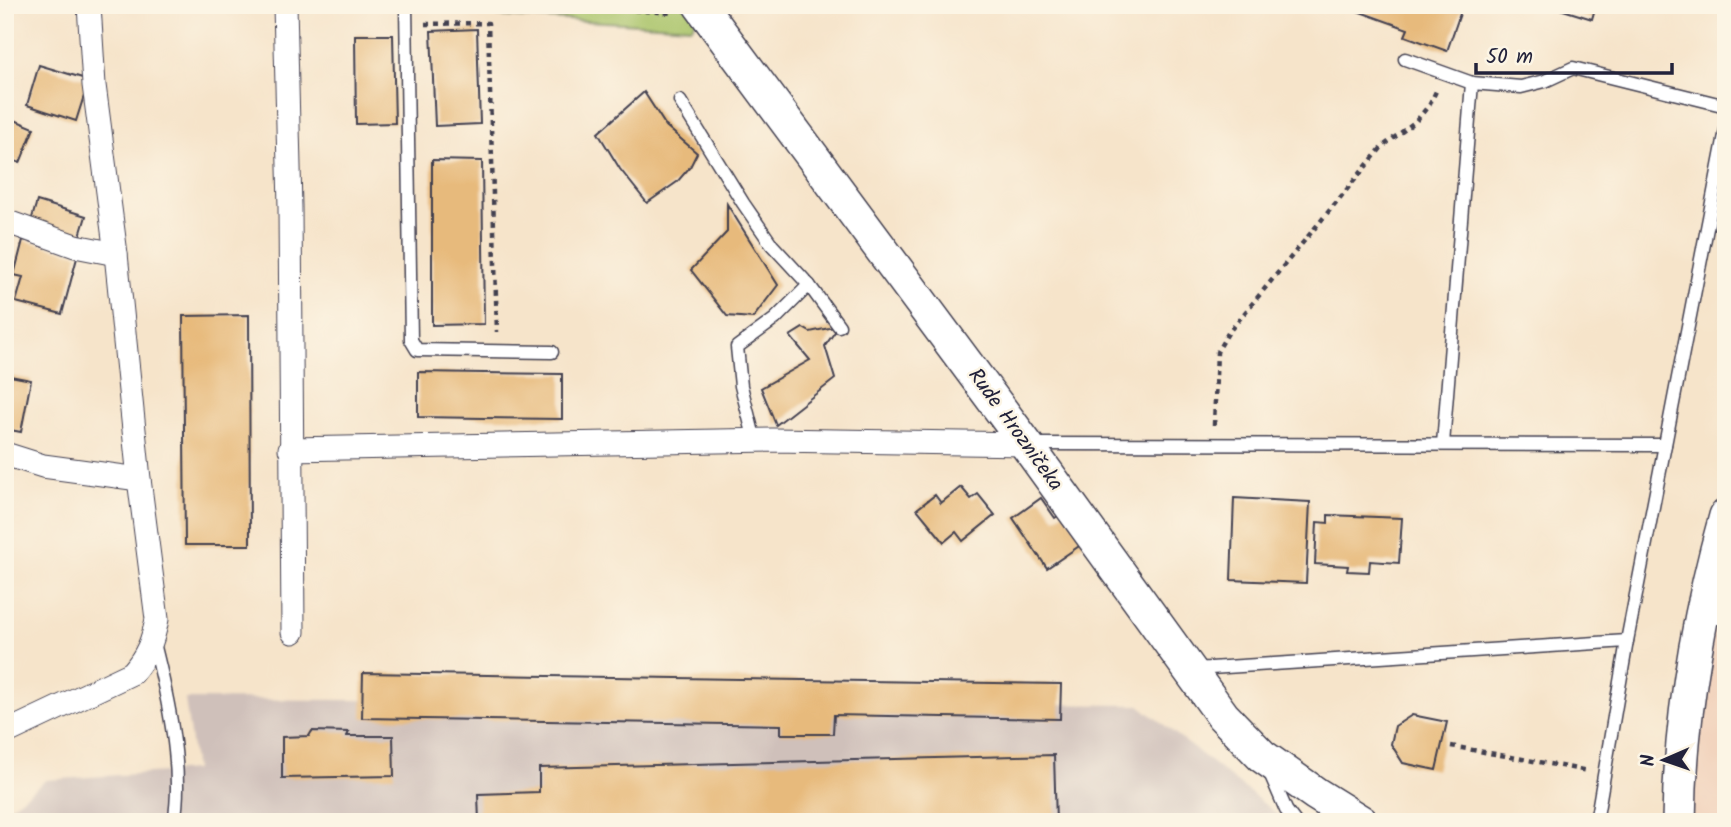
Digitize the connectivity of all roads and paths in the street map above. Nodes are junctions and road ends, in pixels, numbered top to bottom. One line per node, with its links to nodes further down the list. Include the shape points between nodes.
1 (89, 5): 15 (street, via 94,85)
2 (285, 5): 25 (street)
3 (406, 5): 7 (lane)
4 (565, 5): 5 (path)
5 (602, 6): 6 (path)
6 (690, 9): 21 (street, Rude Hrozničeka)
7 (406, 25): 18 (lane, via 411,341 417,350); 18 (path, via 488,23)
8 (1405, 59): 9 (lane)
9 (1445, 74): 10 (lane); 22 (path, via 1416,121 1382,147 1228,333 1217,352)
10 (1472, 83): 12 (lane, via 1521,87 1573,68); 23 (lane)
11 (680, 101): 16 (lane, via 764,235)
12 (1726, 106)
13 (1726, 130): 24 (lane)
14 (5, 221): 15 (street, via 75,246)
15 (116, 254): 27 (street)
16 (808, 285): 17 (lane); 20 (lane, via 775,318 737,346 741,386)
17 (839, 326)
18 (497, 351): 19 (lane)
19 (552, 352)
20 (755, 441): 21 (street); 25 (street)
21 (1026, 444): 22 (lane); 33 (street, Rude Hrozničeka)
22 (1213, 444): 23 (lane)
23 (1443, 444): 24 (lane)
24 (1665, 445): 32 (lane)
25 (290, 449): 30 (street)
26 (5, 454): 27 (street, via 43,466)
27 (139, 479): 31 (street, via 156,619)
28 (1726, 516): 29 (street, via 1708,578)
29 (1714, 618): 42 (street, via 1689,680)
30 (293, 632)
31 (153, 640): 34 (street, via 132,673); 38 (lane, via 172,737 177,786)
32 (1627, 641): 33 (lane); 37 (lane)
33 (1191, 670): 36 (street, Rude Hrozničeka, via 1223,716)
34 (9, 729)
35 (1451, 746): 37 (path)
36 (1262, 756): 39 (lane); 40 (street, Rude Hrozničeka)
37 (1606, 775): 41 (lane)
38 (174, 822)
39 (1295, 822)
40 (1361, 822)
41 (1597, 822)
42 (1679, 822)

